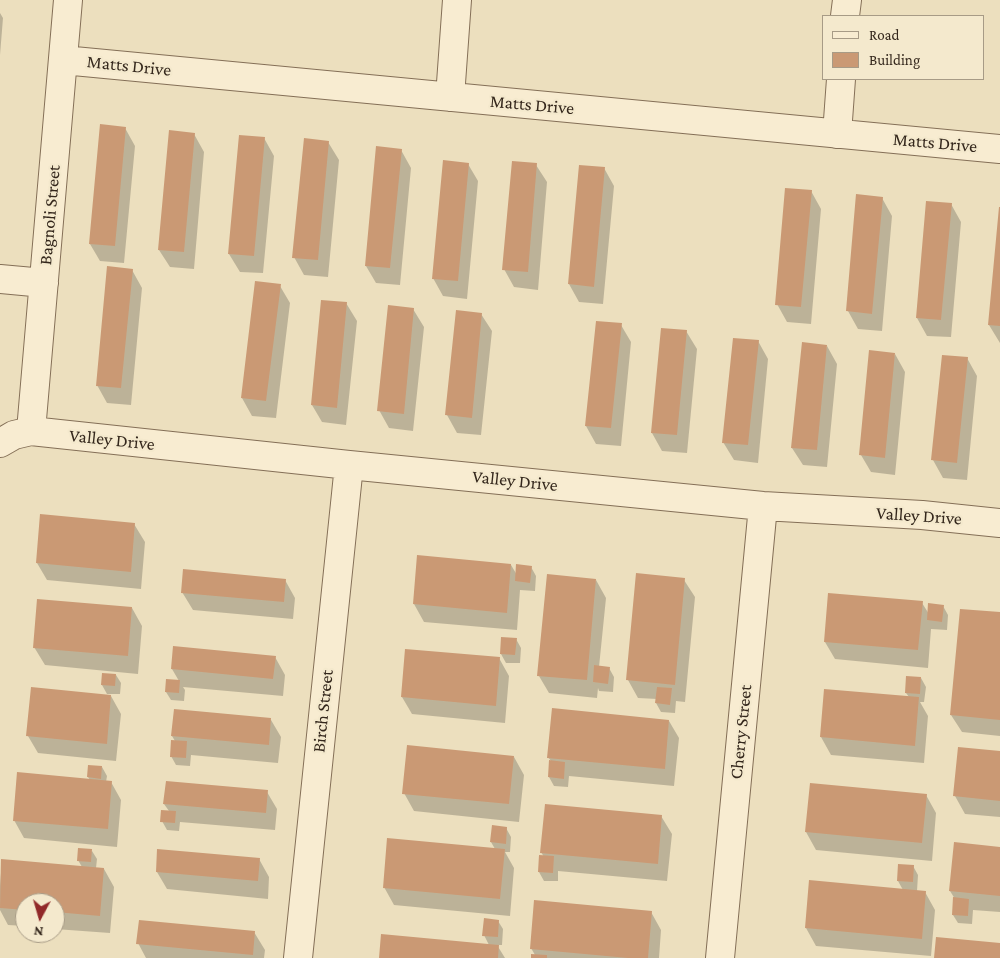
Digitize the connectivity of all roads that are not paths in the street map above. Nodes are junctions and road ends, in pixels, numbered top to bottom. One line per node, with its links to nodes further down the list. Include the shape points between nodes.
1 (68, 0): 5 (street, Bagnoli Street)
2 (457, 0): 7 (street)
3 (846, 0): 4 (street)
4 (845, 15)
5 (63, 60): 7 (street, Matts Drive); 11 (street, Bagnoli Street)
6 (841, 80): 8 (street)
7 (450, 97): 8 (street, Matts Drive)
8 (837, 134): 9 (street, Matts Drive)
9 (1000, 149)
10 (0, 279): 11 (street)
11 (44, 283): 12 (street, Bagnoli Street)
12 (31, 431): 13 (street); 14 (street, Valley Drive)
13 (0, 443)
14 (348, 465): 15 (street, Valley Drive); 17 (street, Birch Street)
15 (763, 506): 16 (street, Valley Drive); 18 (street, Cherry Street)
16 (1000, 523)
17 (298, 958)
18 (720, 958)

